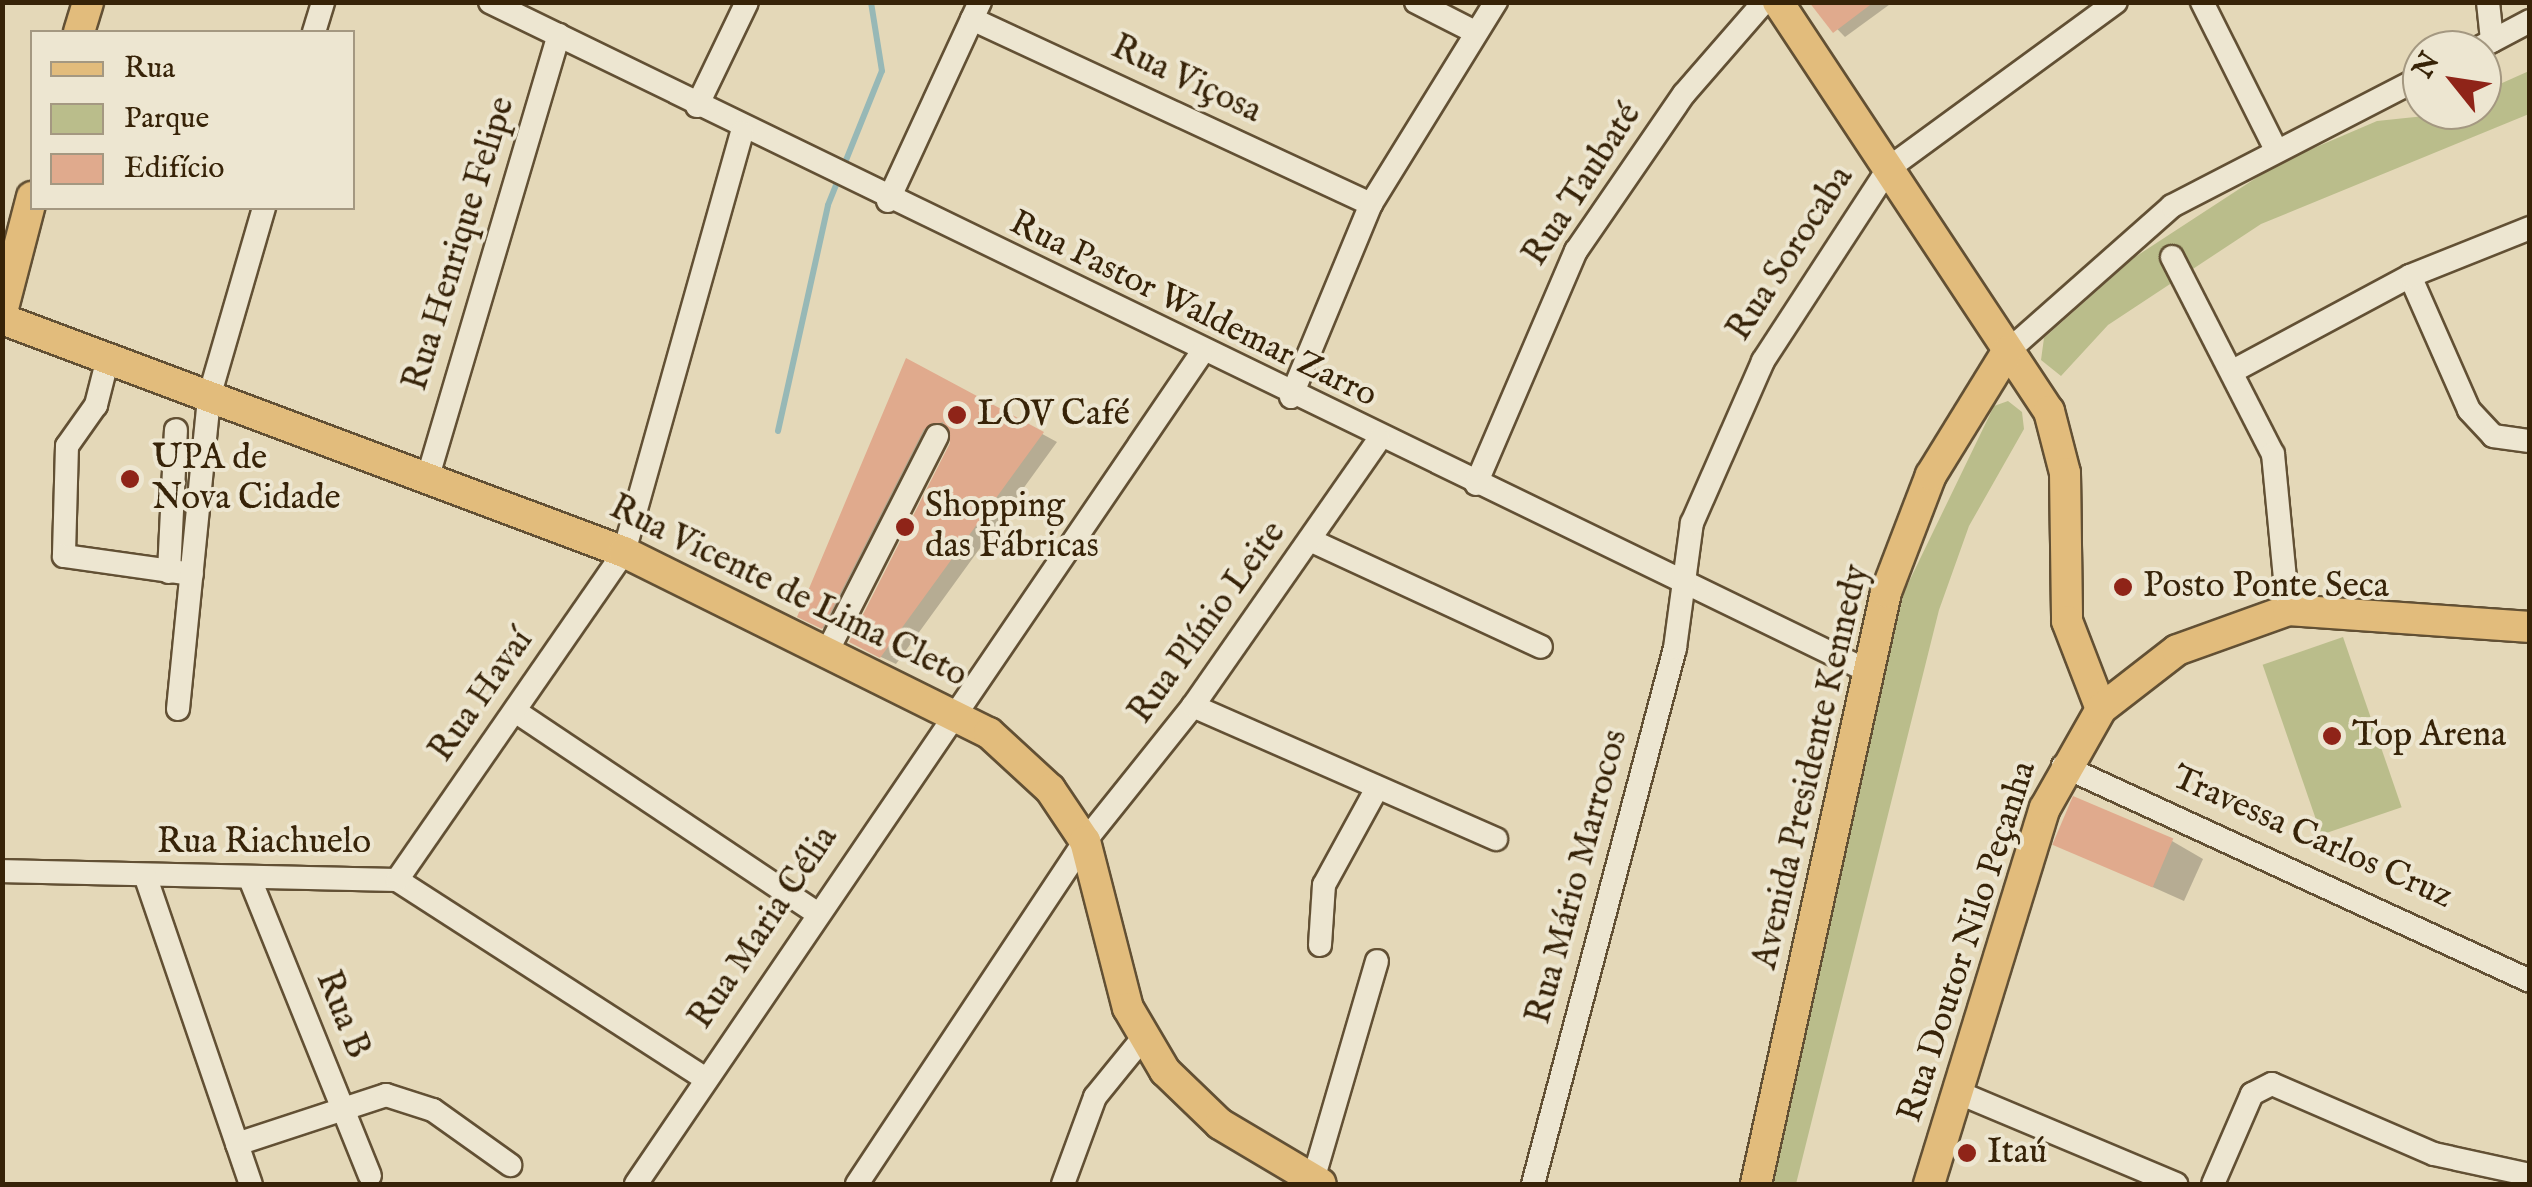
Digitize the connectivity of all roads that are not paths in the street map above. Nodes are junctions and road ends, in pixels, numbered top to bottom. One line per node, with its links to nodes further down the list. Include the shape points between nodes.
1 (88, 2): 15 (main road)
2 (323, 2): 16 (street)
3 (490, 2): 12 (street, Rua Pastor Waldemar Zarro)
4 (747, 2): 22 (street)
5 (1416, 2): 18 (street)
6 (1496, 2): 18 (street)
7 (1764, 2): 45 (street, Rua Taubaté, via 1684,94 1576,251)
8 (1778, 2): 25 (main road)
9 (2116, 2): 25 (street, Rua Sorocaba)
10 (2202, 2): 24 (street)
11 (2488, 2): 17 (street)
12 (524, 10): 19 (street, Rua Pastor Waldemar Zarro)
13 (976, 11): 26 (street); 27 (street, Rua Viçosa)
14 (2530, 21): 20 (street)
15 (79, 30)
16 (315, 30)
17 (2485, 30)
18 (1473, 31): 27 (street)
19 (558, 35): 22 (street, Rua Pastor Waldemar Zarro); 44 (street, Rua Henrique Felipe)
20 (2502, 36)
21 (2402, 86): 24 (street, Avenida Presidente Kennedy)
22 (697, 106): 23 (street, Rua Pastor Waldemar Zarro)
23 (742, 132): 26 (street, Rua Pastor Waldemar Zarro); 47 (street, Rua Havaí)
24 (2274, 146): 34 (street, Avenida Presidente Kennedy, via 2134,233)
25 (1889, 168): 34 (main road); 49 (street, Rua Sorocaba, via 1763,360 1692,523)
26 (888, 201): 35 (street, Rua Pastor Waldemar Zarro)
27 (1371, 204): 38 (street)
28 (30, 205): 33 (main road)
29 (263, 210): 39 (street)
30 (2530, 228): 32 (street)
31 (2172, 257): 37 (street)
32 (2410, 276): 37 (street); 43 (street, via 2469,410 2493,436)
33 (2, 316): 36 (main road, Rua Vicente de Lima Cleto)
34 (2007, 352): 54 (main road, Avenida Presidente Kennedy, via 1931,475 1886,592); 57 (main road, via 2059,438 2066,621)
35 (1200, 354): 38 (street, Rua Pastor Waldemar Zarro); 59 (street, Rua Maria Célia)
36 (108, 358): 39 (main road, Rua Vicente de Lima Cleto); 48 (street, via 96,404 67,446 64,556)
37 (2232, 370): 50 (street, via 2281,484)
38 (1291, 396): 42 (street, Rua Pastor Waldemar Zarro)
39 (209, 397): 44 (main road, Rua Vicente de Lima Cleto); 48 (street)
40 (176, 430): 48 (street)
41 (937, 436): 53 (street)
42 (1378, 439): 45 (street, Rua Pastor Waldemar Zarro); 46 (street, Rua Plínio Leite)
43 (2530, 442)
44 (428, 472): 47 (main road, Rua Vicente de Lima Cleto)
45 (1476, 484): 49 (street, Rua Pastor Waldemar Zarro)
46 (1312, 541): 52 (street); 55 (street, Rua Plínio Leite)
47 (624, 552): 53 (main road, Rua Vicente de Lima Cleto); 58 (street, Rua Havaí)
48 (180, 573): 56 (street)
49 (1682, 587): 54 (street, Rua Pastor Waldemar Zarro); 85 (street, Rua Mário Marrocos, via 1675,648)
50 (2288, 610): 51 (main road, Rua Doutor Nilo Peçanha); 57 (main road, Rua Doutor Nilo Peçanha, via 2177,650)
51 (2530, 627)
52 (1541, 647)
53 (829, 648): 59 (main road, Rua Vicente de Lima Cleto)
54 (1870, 672): 86 (main road, Avenida Presidente Kennedy)
55 (1193, 706): 61 (street); 63 (street, Rua Plínio Leite)
56 (178, 709)
57 (2101, 709): 60 (main road, Rua Doutor Nilo Peçanha)
58 (515, 710): 67 (street, Rua Havaí); 68 (street)
59 (951, 711): 63 (main road, Rua Vicente de Lima Cleto, via 1023,760); 68 (street, Rua Maria Célia)
60 (2063, 766): 71 (street, Travessa Carlos Cruz); 74 (main road, Rua Doutor Nilo Peçanha)
61 (1376, 788): 62 (street); 69 (street, via 1324,885)
62 (1496, 839)
63 (1085, 841): 72 (main road, Rua Vicente de Lima Cleto, via 1110,953); 83 (street, Rua Plínio Leite)
64 (2, 871): 65 (street, Rua Riachuelo)
65 (146, 878): 66 (street, Rua Riachuelo); 76 (street)
66 (250, 879): 67 (street, Rua Riachuelo); 75 (street, Rua B)
67 (397, 880): 73 (street, Rua Riachuelo)
68 (816, 913): 73 (street, Rua Maria Célia)
69 (1320, 946)
70 (1378, 960): 80 (street)
71 (2530, 981)
72 (1143, 1038): 80 (main road, Rua Vicente de Lima Cleto, via 1192,1103); 84 (street, via 1101,1086)
73 (706, 1078): 82 (street, Rua Maria Célia)
74 (1957, 1092): 87 (main road, Rua Doutor Nilo Peçanha); 88 (street)
75 (343, 1110): 76 (street); 77 (street, via 386,1095 412,1100); 79 (street, Rua B)
76 (237, 1144): 81 (street)
77 (510, 1165)
78 (2530, 1175): 89 (street, via 2434,1154 2272,1084 2252,1094)
79 (370, 1176)
80 (1317, 1182)
81 (251, 1184)
82 (636, 1184)
83 (857, 1184)
84 (1062, 1184)
85 (1533, 1184)
86 (1756, 1184)
87 (1928, 1184)
88 (2176, 1184)
89 (2213, 1184)

